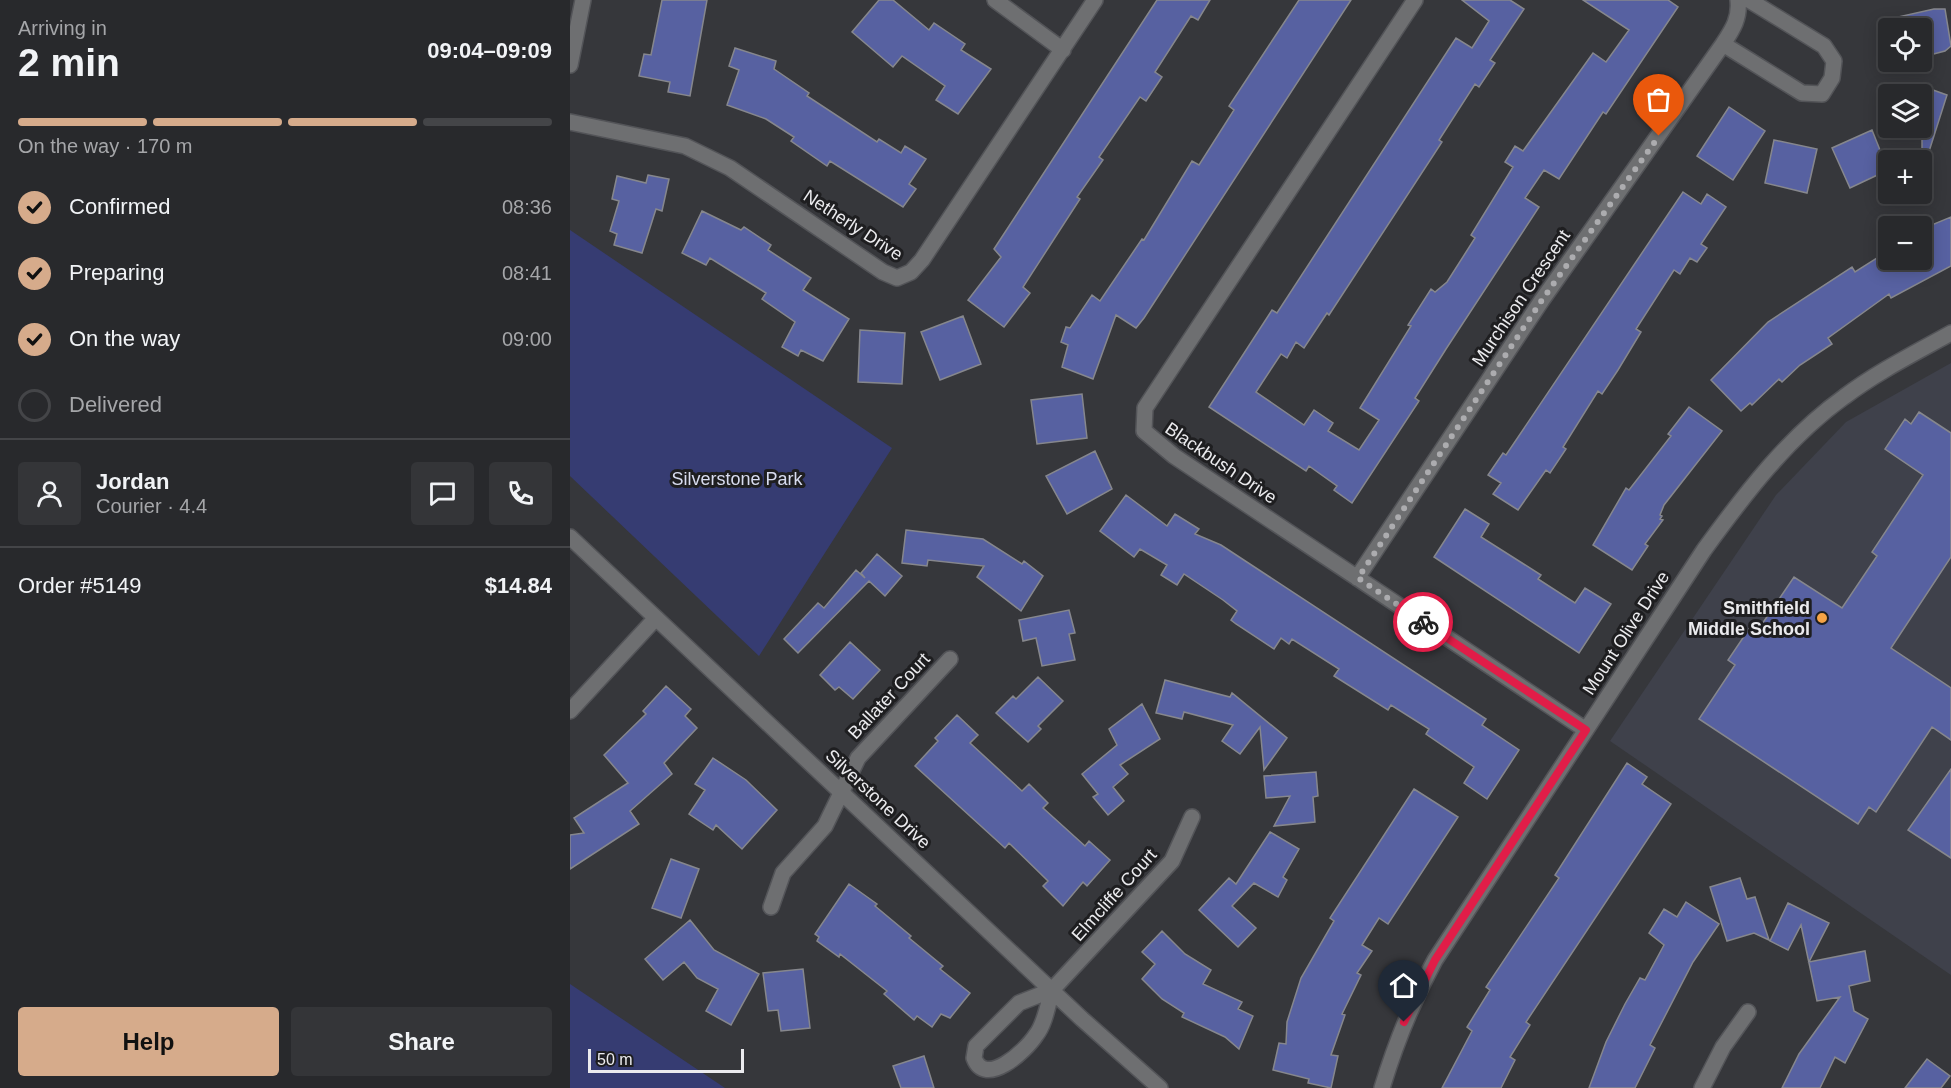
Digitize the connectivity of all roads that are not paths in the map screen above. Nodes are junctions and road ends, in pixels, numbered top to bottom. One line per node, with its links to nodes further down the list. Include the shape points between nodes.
1 (583, 0): 9 (street)
2 (995, 0): 8 (street)
3 (1095, 0): 8 (street, Netherly Drive)
4 (1415, 0): 13 (street, Blackbush Drive, via 1145,408 1142,421 1151,440)
5 (1738, 0): 7 (street, Murchison Crescent, via 1735,26)
6 (1749, 0): 7 (street, via 1824,46 1834,60 1832,78 1822,94 1802,93)
7 (1723, 44): 13 (street, Murchison Crescent, via 1542,300)
8 (1063, 50): 10 (street, Netherly Drive, via 922,260 911,272 897,278 730,168 685,146)
9 (570, 65)
10 (570, 122)
11 (1951, 333): 17 (street, Mount Olive Drive, via 1842,398 1768,468 1704,550)
12 (570, 537): 14 (street, Silverstone Drive)
13 (1358, 578): 17 (street, Blackbush Drive)
14 (656, 619): 16 (street); 18 (street, Silverstone Drive)
15 (950, 659): 18 (street, Ballater Court, via 863,752)
16 (570, 711)
17 (1586, 730): 24 (street, Mount Olive Drive, via 1435,960 1396,1040)
18 (842, 792): 20 (street, Ballater Court, via 825,826 783,873); 21 (street, Silverstone Drive)
19 (1192, 817): 21 (street, Elmcliffe Court, via 1172,861)
20 (771, 907)
21 (1052, 990): 21 (street, via 1019,1003 980,1042 974,1058 978,1068 988,1073 1000,1071 1037,1035); 23 (street, Silverstone Drive)
22 (1748, 1012): 25 (street, via 1723,1047)
23 (1160, 1088)
24 (1382, 1088)
25 (1702, 1088)

